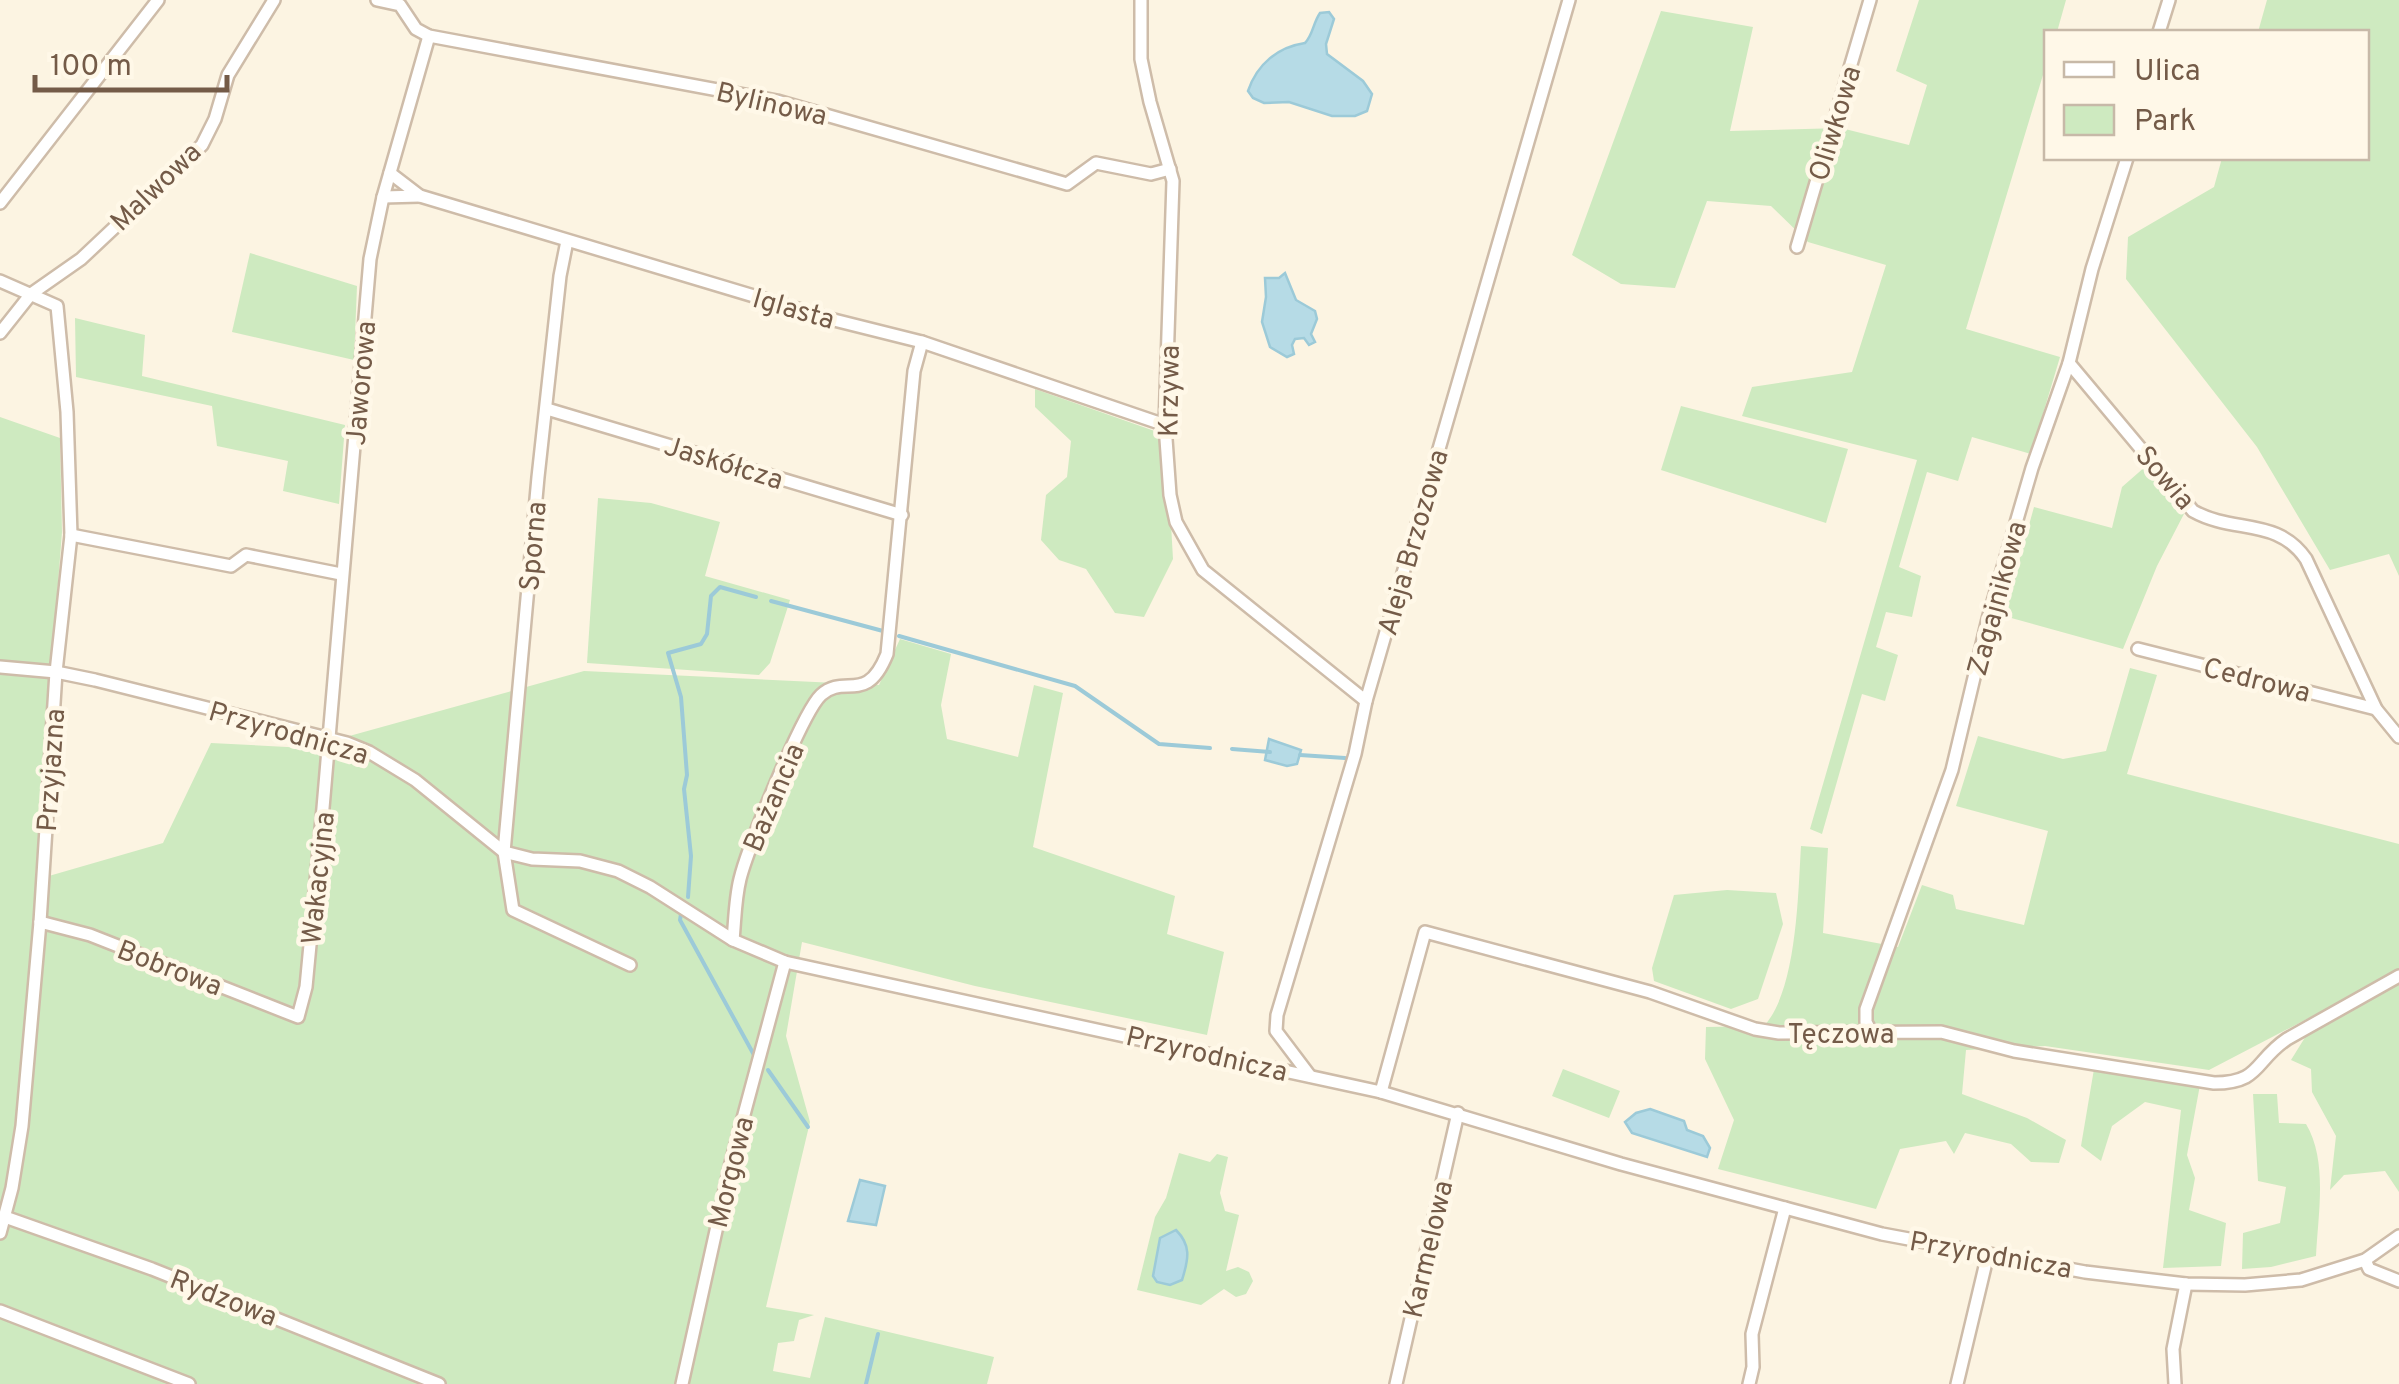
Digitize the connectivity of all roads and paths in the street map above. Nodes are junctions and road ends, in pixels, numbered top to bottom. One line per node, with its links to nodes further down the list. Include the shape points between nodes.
1 (158, 0): 15 (street)
2 (274, 0): 19 (street, Malwowa, via 228,75 202,144 81,258)
3 (376, 0): 9 (street, via 400,5)
4 (1141, 0): 11 (street, Krzywa, via 1141,58)
5 (1569, 0): 31 (street, Aleja Brzozowa)
6 (1870, 0): 17 (street, Oliwkowa)
7 (2169, 0): 8 (street)
8 (2160, 30)
9 (429, 36): 11 (street, Bylinowa, via 778,101 1068,184 1096,163 1151,174); 12 (street, Jaworowa)
10 (2126, 160): 22 (street, Zagajnikowa)
11 (1170, 169): 24 (street, Krzywa)
12 (390, 172): 13 (street, Iglasta); 14 (street, Jaworowa)
13 (420, 196): 14 (street, Iglasta); 16 (street, Iglasta)
14 (384, 197): 27 (street, Jaworowa, via 370,259)
15 (0, 204)
16 (568, 241): 21 (street, Iglasta); 23 (street, Sporna)
17 (1796, 247)
18 (0, 281): 19 (street)
19 (31, 294): 20 (street, Malwowa); 26 (street, Przyjazna, via 57,306)
20 (0, 333)
21 (922, 342): 24 (street, Iglasta); 25 (street)
22 (2069, 363): 32 (street, Sowia, via 2194,511 2294,542); 42 (street, Zagajnikowa, via 1988,618 1952,770 1866,1009)
23 (547, 410): 25 (street, Jaskółcza); 35 (street, Sporna)
24 (1164, 425): 31 (street, Krzywa, via 1170,495 1194,558)
25 (902, 516): 37 (street, Bażancia, via 887,654 870,682 822,694 807,718 745,863)
26 (71, 535): 27 (street, via 231,566 246,555); 30 (street, Przyjazna)
27 (341, 574): 34 (street, Jaworowa)
28 (2138, 649): 32 (street, Cedrowa)
29 (0, 667): 30 (street, Przyrodnicza)
30 (56, 672): 34 (street, Przyrodnicza); 36 (street, Przyjazna)
31 (1366, 701): 43 (street, Aleja Brzozowa, via 1277,1015 1276,1031)
32 (2376, 709): 33 (street)
33 (2399, 737)
34 (330, 738): 35 (street, Przyrodnicza, via 392,764); 41 (street, Wakacyjna)
35 (504, 852): 37 (street, Przyrodnicza, via 618,871); 39 (street, Sporna, via 513,910)
36 (40, 922): 41 (street, Bobrowa, via 90,935); 47 (street, Przyjazna, via 22,1126)
37 (733, 940): 38 (street, Przyrodnicza)
38 (785, 962): 43 (street, Przyrodnicza); 57 (street, Morgowa)
39 (630, 965)
40 (2399, 976): 42 (street, Tęczowa, via 2287,1038 2237,1083 2053,1058 1941,1032)
41 (298, 1017)
42 (1873, 1034): 44 (street, Tęczowa, via 1756,1029 1650,992 1425,932)
43 (1310, 1076): 44 (street, Przyrodnicza)
44 (1380, 1092): 45 (street, Przyrodnicza)
45 (1458, 1113): 46 (street, Przyrodnicza); 58 (street, Karmelowa)
46 (1785, 1208): 50 (street, Przyrodnicza); 59 (street, via 1752,1334)
47 (6, 1218): 48 (street, Przyjazna); 56 (street, Rydzowa)
48 (0, 1233)
49 (2399, 1236): 51 (street, Przyrodnicza)
50 (1988, 1254): 53 (street, Przyrodnicza); 60 (street)
51 (2365, 1260): 52 (street, via 2369,1269); 53 (street, Przyrodnicza, via 2301,1280)
52 (2399, 1281)
53 (2186, 1284): 61 (street)
54 (0, 1311): 55 (street)
55 (189, 1384)
56 (439, 1384)
57 (682, 1384)
58 (1396, 1384)
59 (1749, 1384)
60 (1957, 1384)
61 (2175, 1384)

